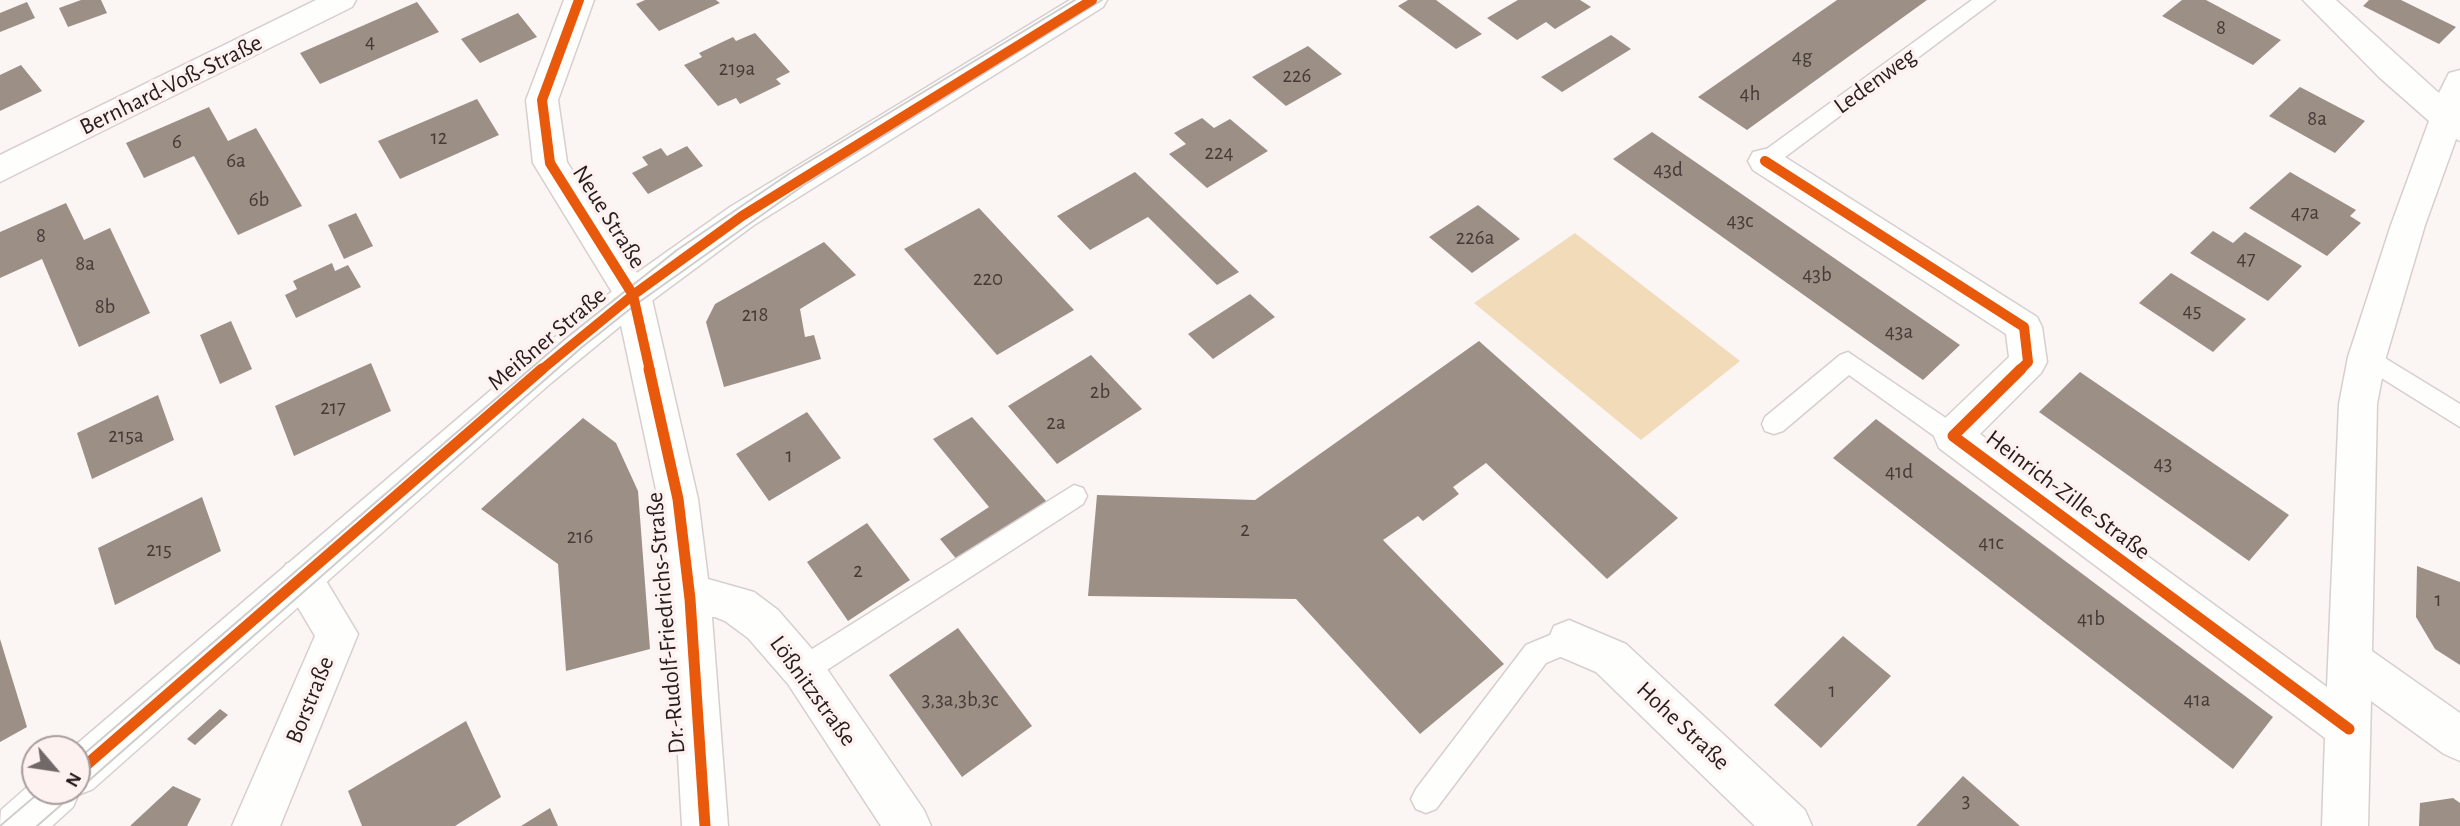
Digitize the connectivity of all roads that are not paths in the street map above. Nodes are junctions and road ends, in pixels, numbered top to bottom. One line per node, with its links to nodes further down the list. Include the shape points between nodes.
1 (341, 0): 9 (street, Bernhard-Voß-Straße)
2 (579, 0): 10 (street, Neue Straße, via 542,100 550,163)
3 (1092, 0): 10 (street, Meißner Straße, via 785,188)
4 (1985, 0): 8 (lane, Ledenweg)
5 (2318, 0): 7 (street)
6 (2460, 81): 7 (street)
7 (2452, 123): 11 (street)
8 (1765, 162): 14 (street, Heinrich-Zille-Straße, via 2024,327 2028,362)
9 (0, 170)
10 (633, 295): 16 (street, Meißner Straße); 17 (street, Dr.-Rudolf-Friedrichs-Straße, via 678,499)
11 (2367, 357): 12 (lane); 19 (street, via 2358,404)
12 (2460, 417)
13 (1774, 424): 14 (lane, via 1848,362)
14 (1953, 436): 21 (street, Heinrich-Zille-Straße)
15 (1074, 496): 20 (lane)
16 (301, 577): 23 (street, Meißner Straße); 27 (street, Borstraße, via 337,634)
17 (690, 599): 20 (street, Lößnitzstraße, via 715,598 740,606 763,624); 28 (street, Dr.-Rudolf-Friedrichs-Straße)
18 (1569, 640): 24 (lane, via 1536,654); 30 (street, Hohe Straße, via 1611,658)
19 (2351, 661): 21 (street); 22 (street)
20 (803, 670): 29 (street, Lößnitzstraße)
21 (2349, 729): 31 (street)
22 (2460, 739)
23 (91, 761)
24 (1426, 799)
25 (41, 805): 26 (street)
26 (16, 826)
27 (255, 826)
28 (705, 826)
29 (908, 826)
30 (1789, 826)
31 (2345, 826)

